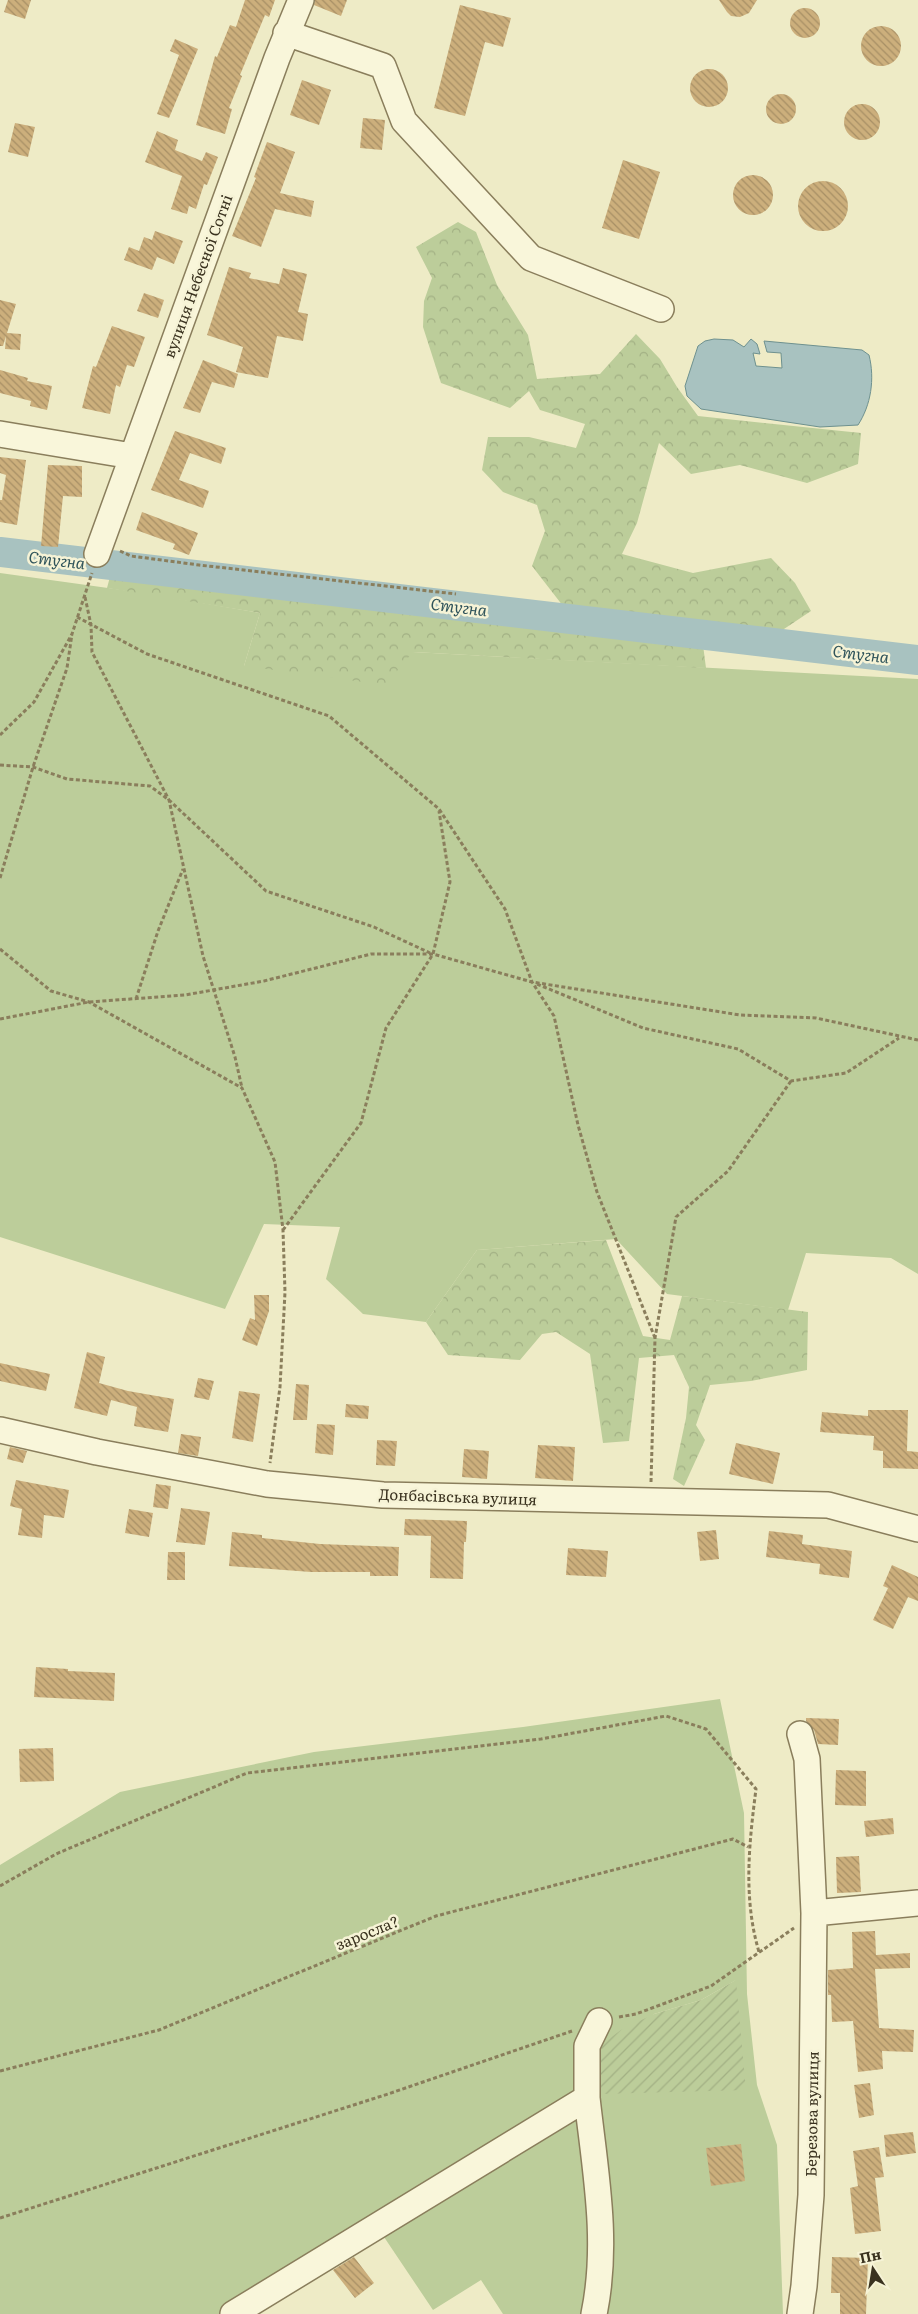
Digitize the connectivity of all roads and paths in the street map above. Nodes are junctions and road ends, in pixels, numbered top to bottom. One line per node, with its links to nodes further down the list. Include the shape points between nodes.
1 (301, 0): 2 (street, вулиця Небесної Сотні)
2 (286, 33): 3 (street, via 383,66 404,121 531,258); 5 (street, вулиця Небесної Сотні)
3 (661, 308)
4 (0, 434): 5 (street)
5 (132, 456): 6 (street, вулиця Небесної Сотні)
6 (97, 558): 7 (path, via 131,556); 8 (path)
7 (456, 594)
8 (85, 597): 9 (path); 10 (path)
9 (77, 617): 10 (path); 11 (path)
10 (91, 625): 15 (path, via 92,652); 16 (path, via 147,654 329,716)
11 (72, 634): 12 (path, via 34,702); 14 (path, via 67,668)
12 (0, 735)
13 (0, 765): 14 (path)
14 (32, 766): 15 (path, via 67,779 150,786); 18 (path)
15 (168, 800): 17 (path); 20 (path, via 266,892 374,927)
16 (439, 809): 20 (path, via 450,882); 21 (path, via 504,909)
17 (184, 868): 22 (path, via 203,956); 23 (path, via 158,931)
18 (0, 878)
19 (0, 949): 24 (path, via 51,991)
20 (432, 954): 21 (path); 22 (path, via 371,954); 30 (path, via 386,1028 361,1123)
21 (532, 982): 26 (path, via 740,1015 816,1018); 28 (path, via 642,1028 738,1048); 31 (path, via 554,1016 597,1192)
22 (214, 990): 23 (path); 29 (path)
23 (136, 999): 24 (path)
24 (89, 1002): 25 (path); 29 (path)
25 (0, 1019)
26 (899, 1038): 27 (path); 28 (path, via 846,1073)
27 (918, 1040)
28 (791, 1081): 31 (path, via 728,1170 676,1217)
29 (242, 1088): 30 (path, via 275,1162)
30 (283, 1230): 33 (path, via 285,1292 280,1387)
31 (655, 1338): 34 (path)
32 (0, 1430): 33 (street, Донбасівська вулиця)
33 (267, 1484): 34 (street, Донбасівська вулиця, via 383,1495)
34 (650, 1501): 35 (street, Донбасівська вулиця, via 828,1505)
35 (918, 1529)
36 (800, 1734): 40 (street, Березова вулиця, via 807,1759)
37 (748, 1847): 38 (path, via 756,1789 706,1729 666,1716 541,1738 247,1773 56,1854); 41 (path, via 752,1930); 43 (path, заросла?, via 733,1839 436,1916 159,2030)
38 (0, 1886)
39 (918, 1903): 40 (street)
40 (814, 1913): 41 (path); 48 (street, Березова вулиця, via 811,2195)
41 (759, 1952): 42 (path, via 711,1986 636,2014)
42 (600, 2021): 44 (street, via 587,2046); 45 (path, via 388,2094)
43 (0, 2071)
44 (587, 2098): 46 (street); 47 (street, via 602,2231 600,2283)
45 (0, 2218)
46 (233, 2314)
47 (594, 2314)
48 (800, 2314)

